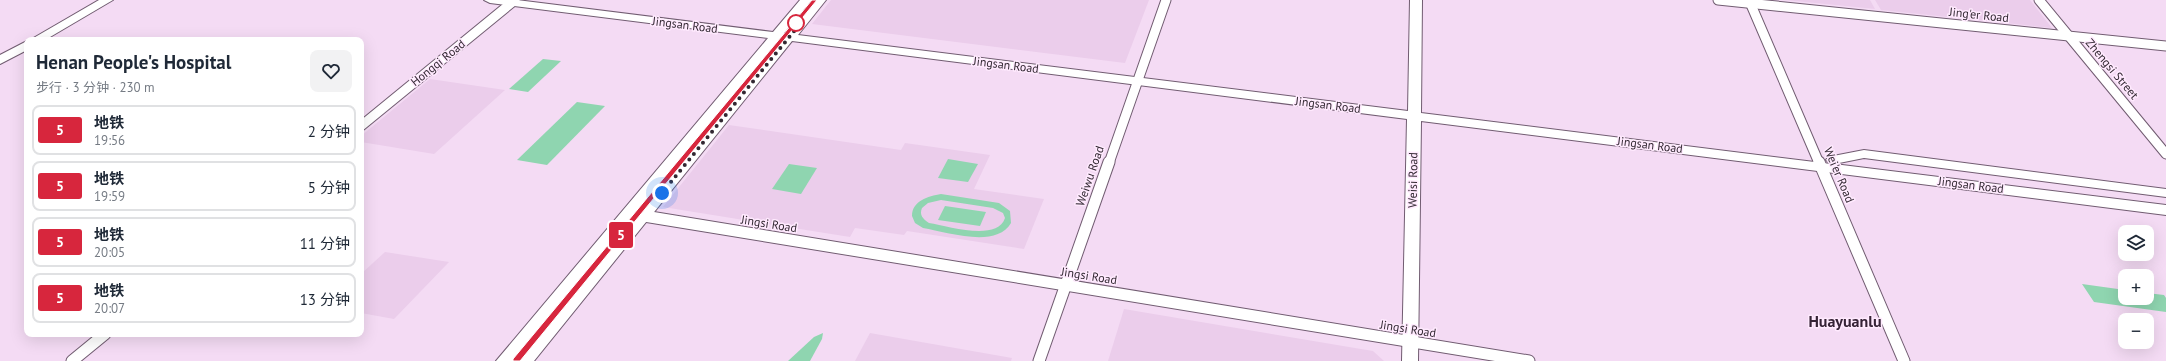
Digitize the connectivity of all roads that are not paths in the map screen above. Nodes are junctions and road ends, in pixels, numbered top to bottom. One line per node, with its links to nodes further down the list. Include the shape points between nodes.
1 (107, 0): 14 (main road)
2 (490, 0): 10 (main road, Jingsan Road)
3 (553, 0): 12 (main road, Jingsan Road)
4 (806, 0): 12 (main road)
5 (820, 0): 12 (main road)
6 (1166, 0): 18 (street, Weiwu Road)
7 (1416, 0): 19 (main road, Weisi Road)
8 (1718, 0): 11 (street, Jing'er Road)
9 (2039, 0): 13 (street, Zhengsi Street)
10 (513, 1): 12 (main road, Jingsan Road); 20 (street, Hongqi Road)
11 (1750, 2): 13 (street, Jing'er Road); 22 (street, Wei'er Road)
12 (786, 33): 18 (main road, Jingsan Road); 27 (main road); 33 (main road)
13 (2069, 36): 15 (street, Jing'er Road); 21 (street, Zhengsi Street)
14 (41, 37)
15 (2166, 46)
16 (24, 47): 17 (main road)
17 (0, 60)
18 (1138, 78): 19 (main road, Jingsan Road); 29 (street, Weiwu Road)
19 (1414, 112): 22 (main road, Jingsan Road); 31 (main road, Weisi Road)
20 (364, 124)
21 (2166, 154)
22 (1819, 162): 23 (main road, Jingsan Road); 38 (street, Wei'er Road)
23 (1834, 164): 24 (main road, via 1864,154); 25 (main road, Jingsan Road); 26 (main road, Jingsan Road); 28 (main road, via 1886,182)
24 (2166, 193)
25 (2166, 203)
26 (2166, 210)
27 (644, 216): 29 (street, Jingsi Road); 34 (main road)
28 (2166, 217)
29 (1065, 286): 31 (street, Jingsi Road); 35 (street, Weiwu Road)
30 (101, 337): 32 (street)
31 (1410, 342): 36 (main road, Weisi Road); 37 (street, Jingsi Road)
32 (72, 361)
33 (504, 361)
34 (525, 361)
35 (1039, 361)
36 (1410, 361)
37 (1529, 361)
38 (1904, 361)

